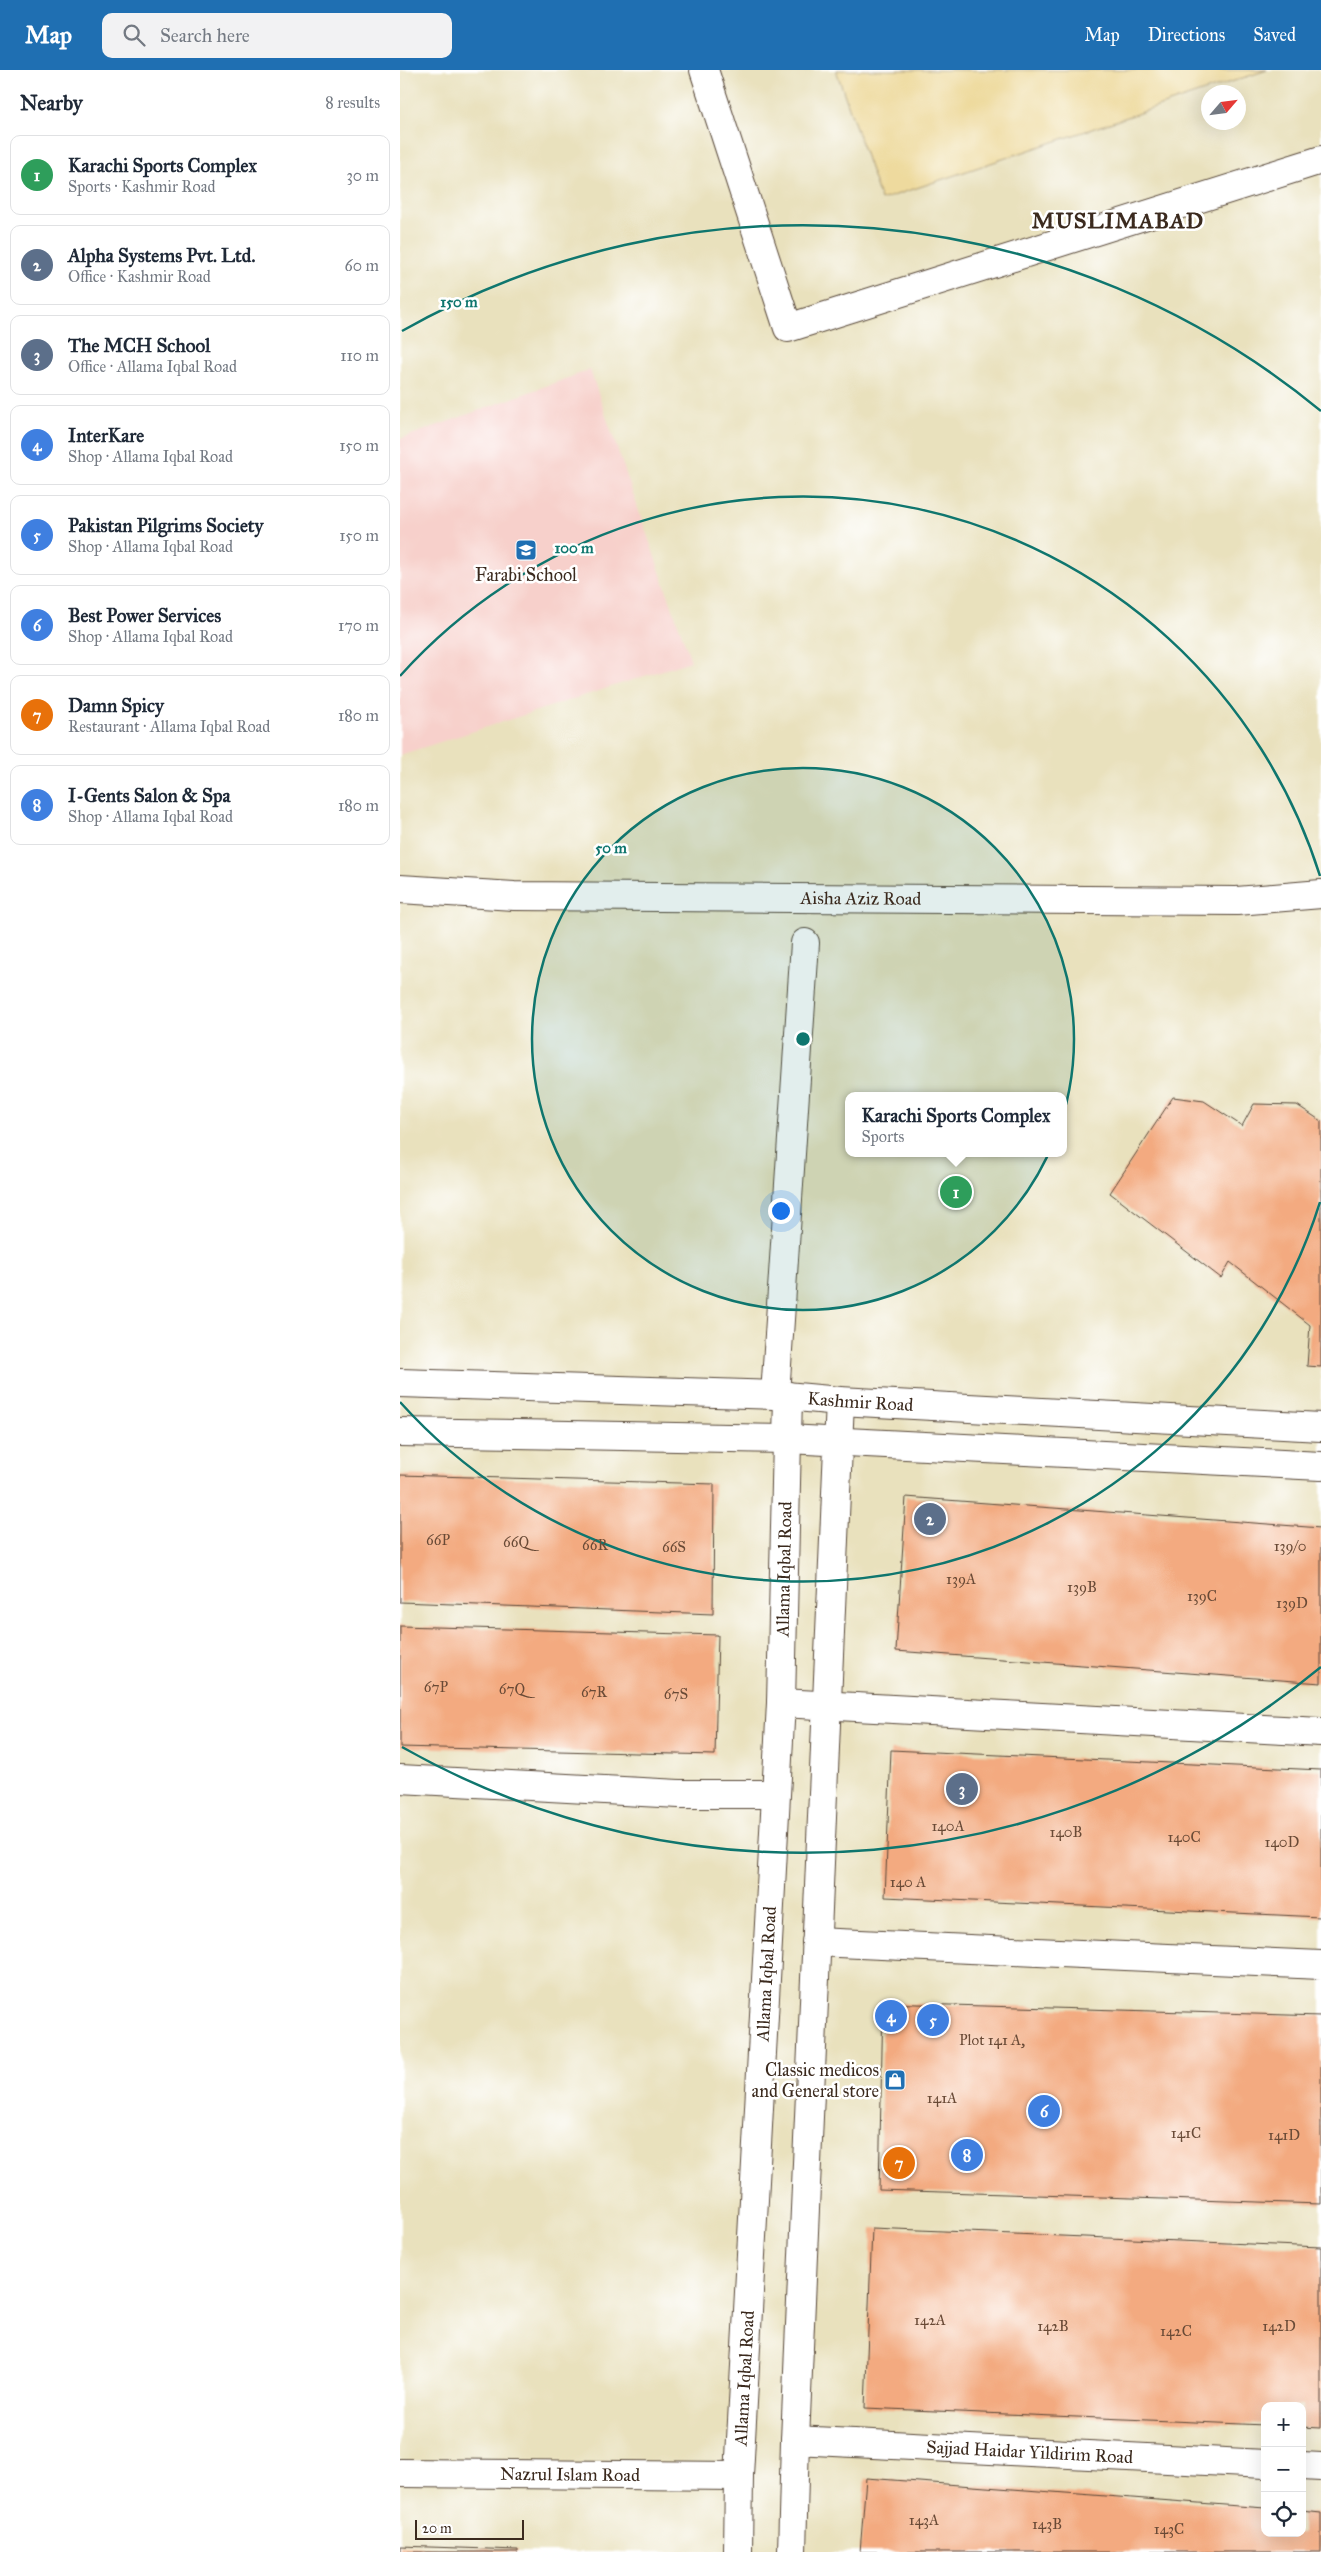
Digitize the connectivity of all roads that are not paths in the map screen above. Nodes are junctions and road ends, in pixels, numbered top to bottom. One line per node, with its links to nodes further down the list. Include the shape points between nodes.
1 (704, 70): 2 (main road, via 788,328)
2 (1321, 160)
3 (400, 889): 4 (main road, Aisha Aziz Road, via 514,896 1237,901)
4 (1321, 894)
5 (805, 943): 7 (main road, Allama Iqbal Road)
6 (400, 1383): 7 (main road, Kashmir Road)
7 (781, 1396): 8 (main road, Kashmir Road); 11 (main road, Allama Iqbal Road)
8 (840, 1401): 9 (main road, Kashmir Road); 12 (main road)
9 (1321, 1426)
10 (400, 1432): 11 (main road)
11 (787, 1439): 12 (main road); 14 (main road, Allama Iqbal Road)
12 (838, 1442): 13 (main road); 15 (main road)
13 (1321, 1466)
14 (781, 1704): 15 (main road); 18 (main road, Allama Iqbal Road)
15 (825, 1704): 16 (main road); 19 (main road)
16 (1321, 1732)
17 (400, 1779): 18 (main road, via 679,1794)
18 (775, 1794): 26 (main road, Allama Iqbal Road)
19 (816, 1942): 20 (main road); 21 (main road)
20 (1321, 1965)
21 (795, 2440): 22 (main road, Sajjad Haidar Yildirim Road); 28 (main road)
22 (1261, 2464)
23 (1306, 2466): 24 (main road)
24 (1321, 2467)
25 (400, 2473): 26 (main road, Nazrul Islam Road)
26 (739, 2476): 27 (main road, Allama Iqbal Road)
27 (738, 2552)
28 (792, 2552)

